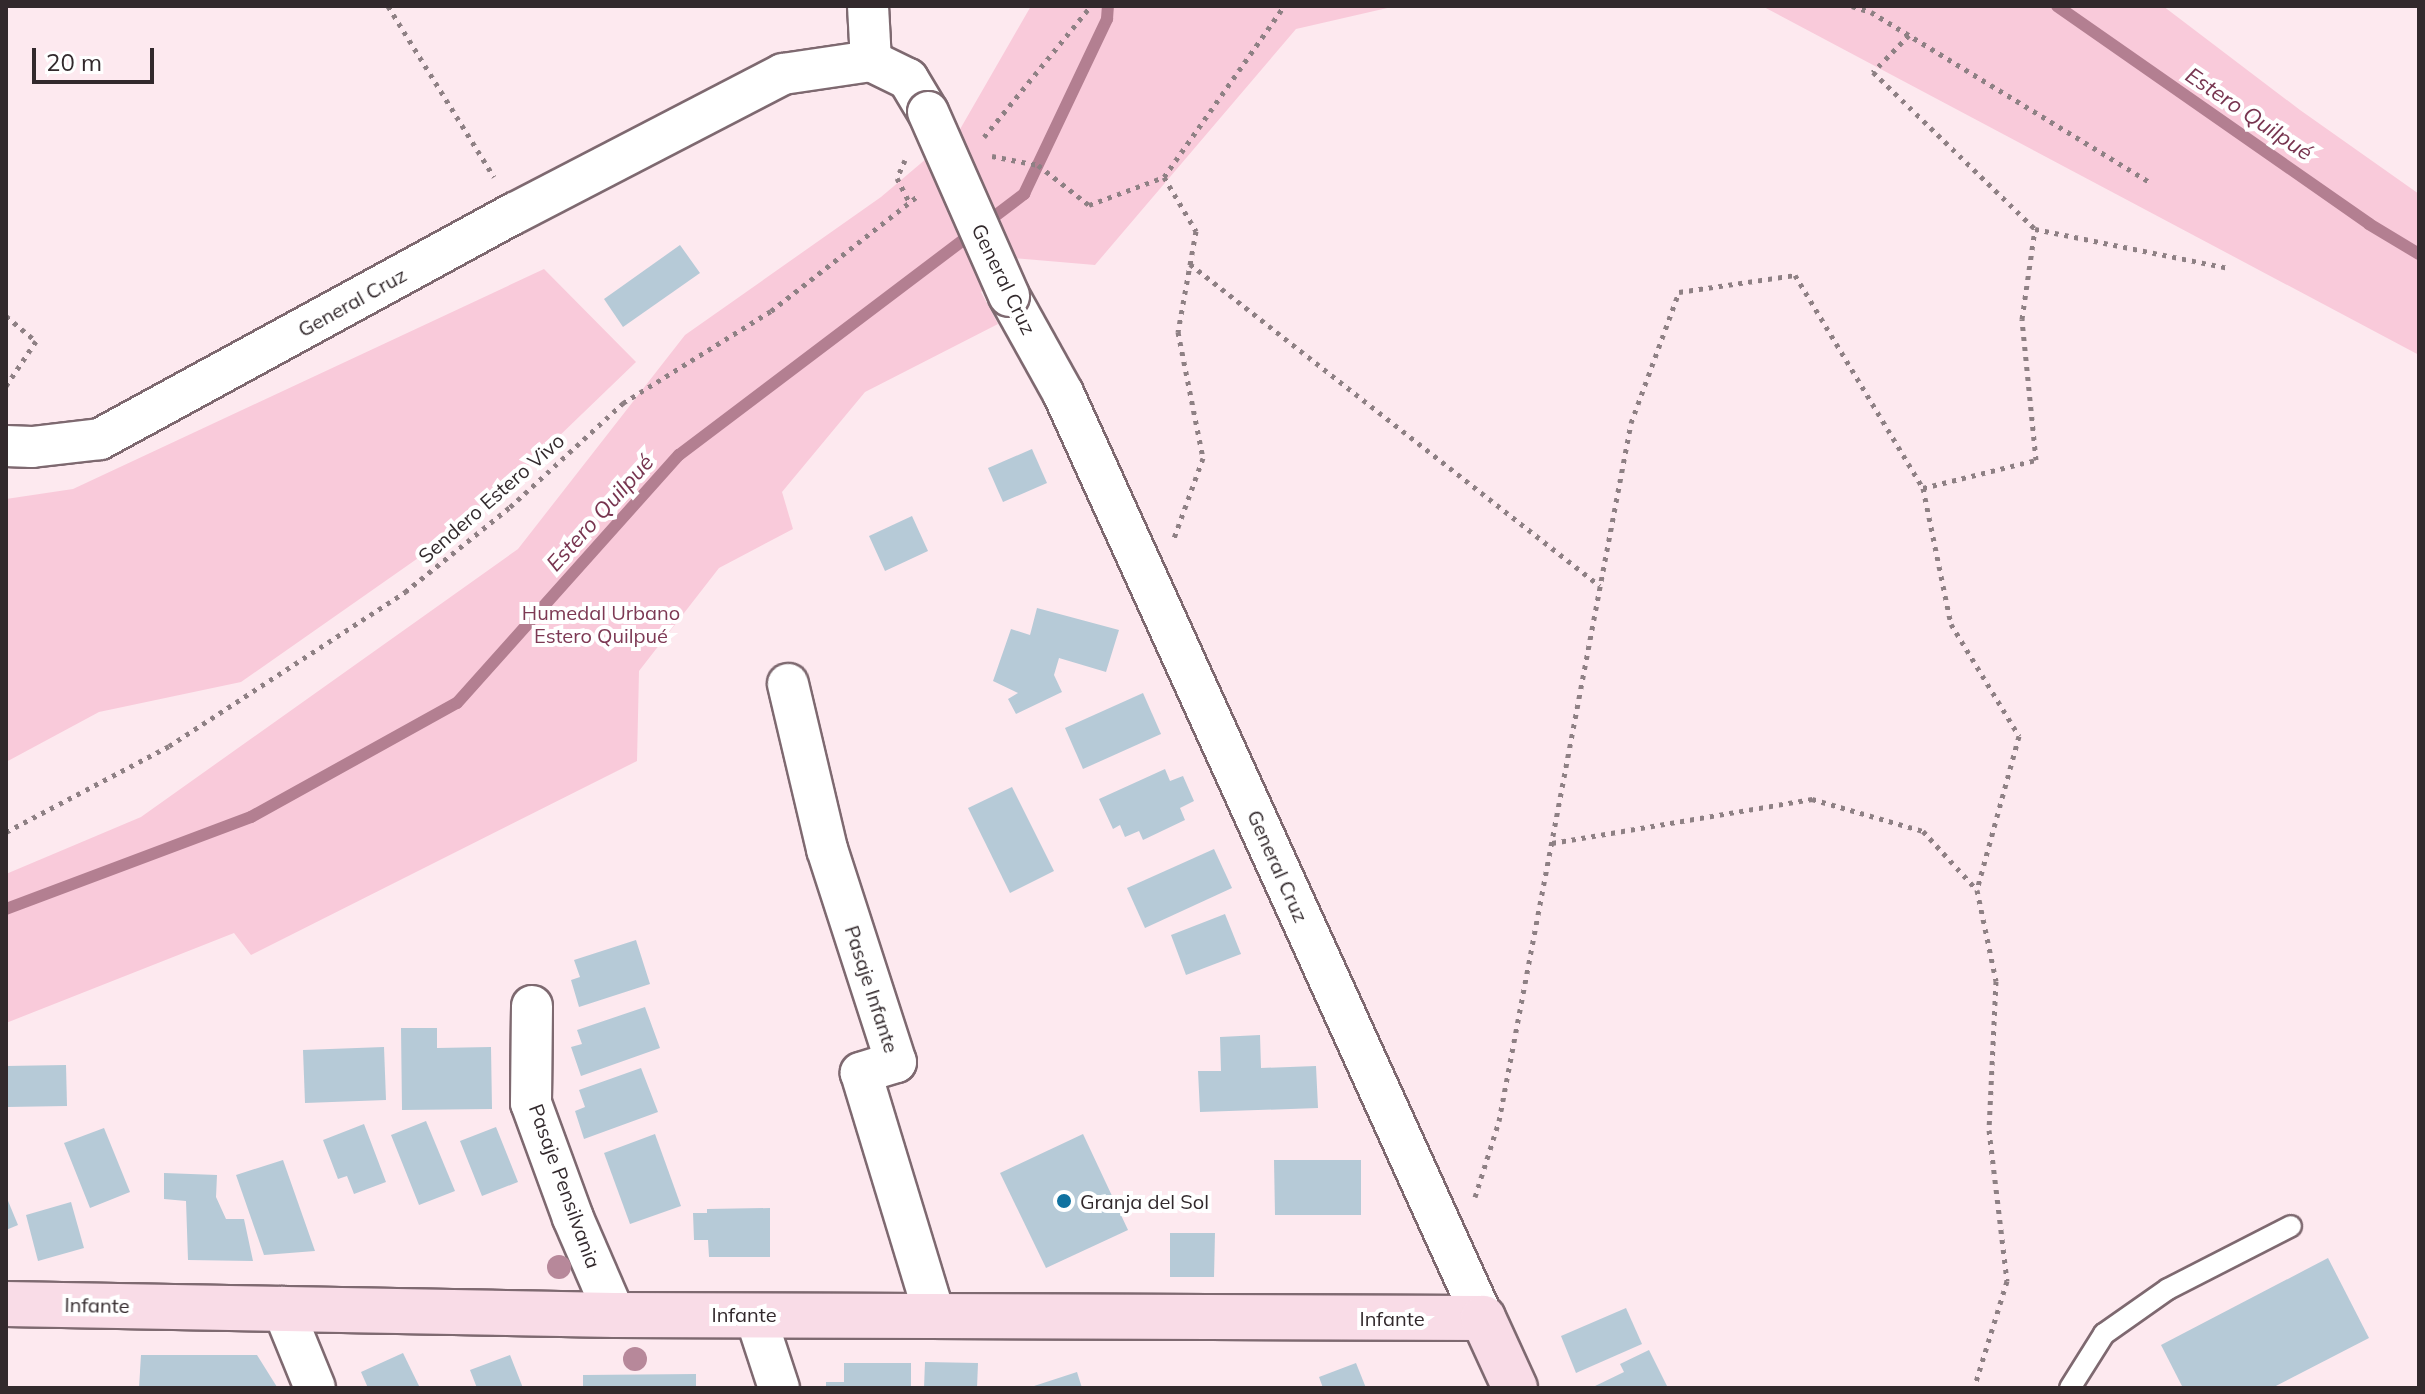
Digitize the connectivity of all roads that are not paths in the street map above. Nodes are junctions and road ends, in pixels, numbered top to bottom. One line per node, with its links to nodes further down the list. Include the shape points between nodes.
1 (868, 6): 2 (street)
2 (871, 61): 3 (street, General Cruz, via 783,74 100,439); 12 (street, General Cruz, bridge, via 908,79 928,112 1009,296 1063,393)
3 (6, 446)
4 (788, 684): 9 (street, Pasaje Infante, via 827,849 896,1062 861,1073)
5 (532, 1006): 10 (street, Pasaje Pensilvania, via 531,1103)
6 (2291, 1226): 16 (lane, via 2168,1289 2104,1334)
7 (6, 1304): 8 (street, Infante)
8 (282, 1307): 10 (street, Infante); 13 (street)
9 (934, 1313): 11 (street, Infante); 12 (street, Infante)
10 (615, 1315): 11 (street, Infante)
11 (755, 1315): 14 (street)
12 (1483, 1318): 15 (street, General Cruz)
13 (315, 1388)
14 (779, 1388)
15 (1515, 1388)
16 (2070, 1388)

